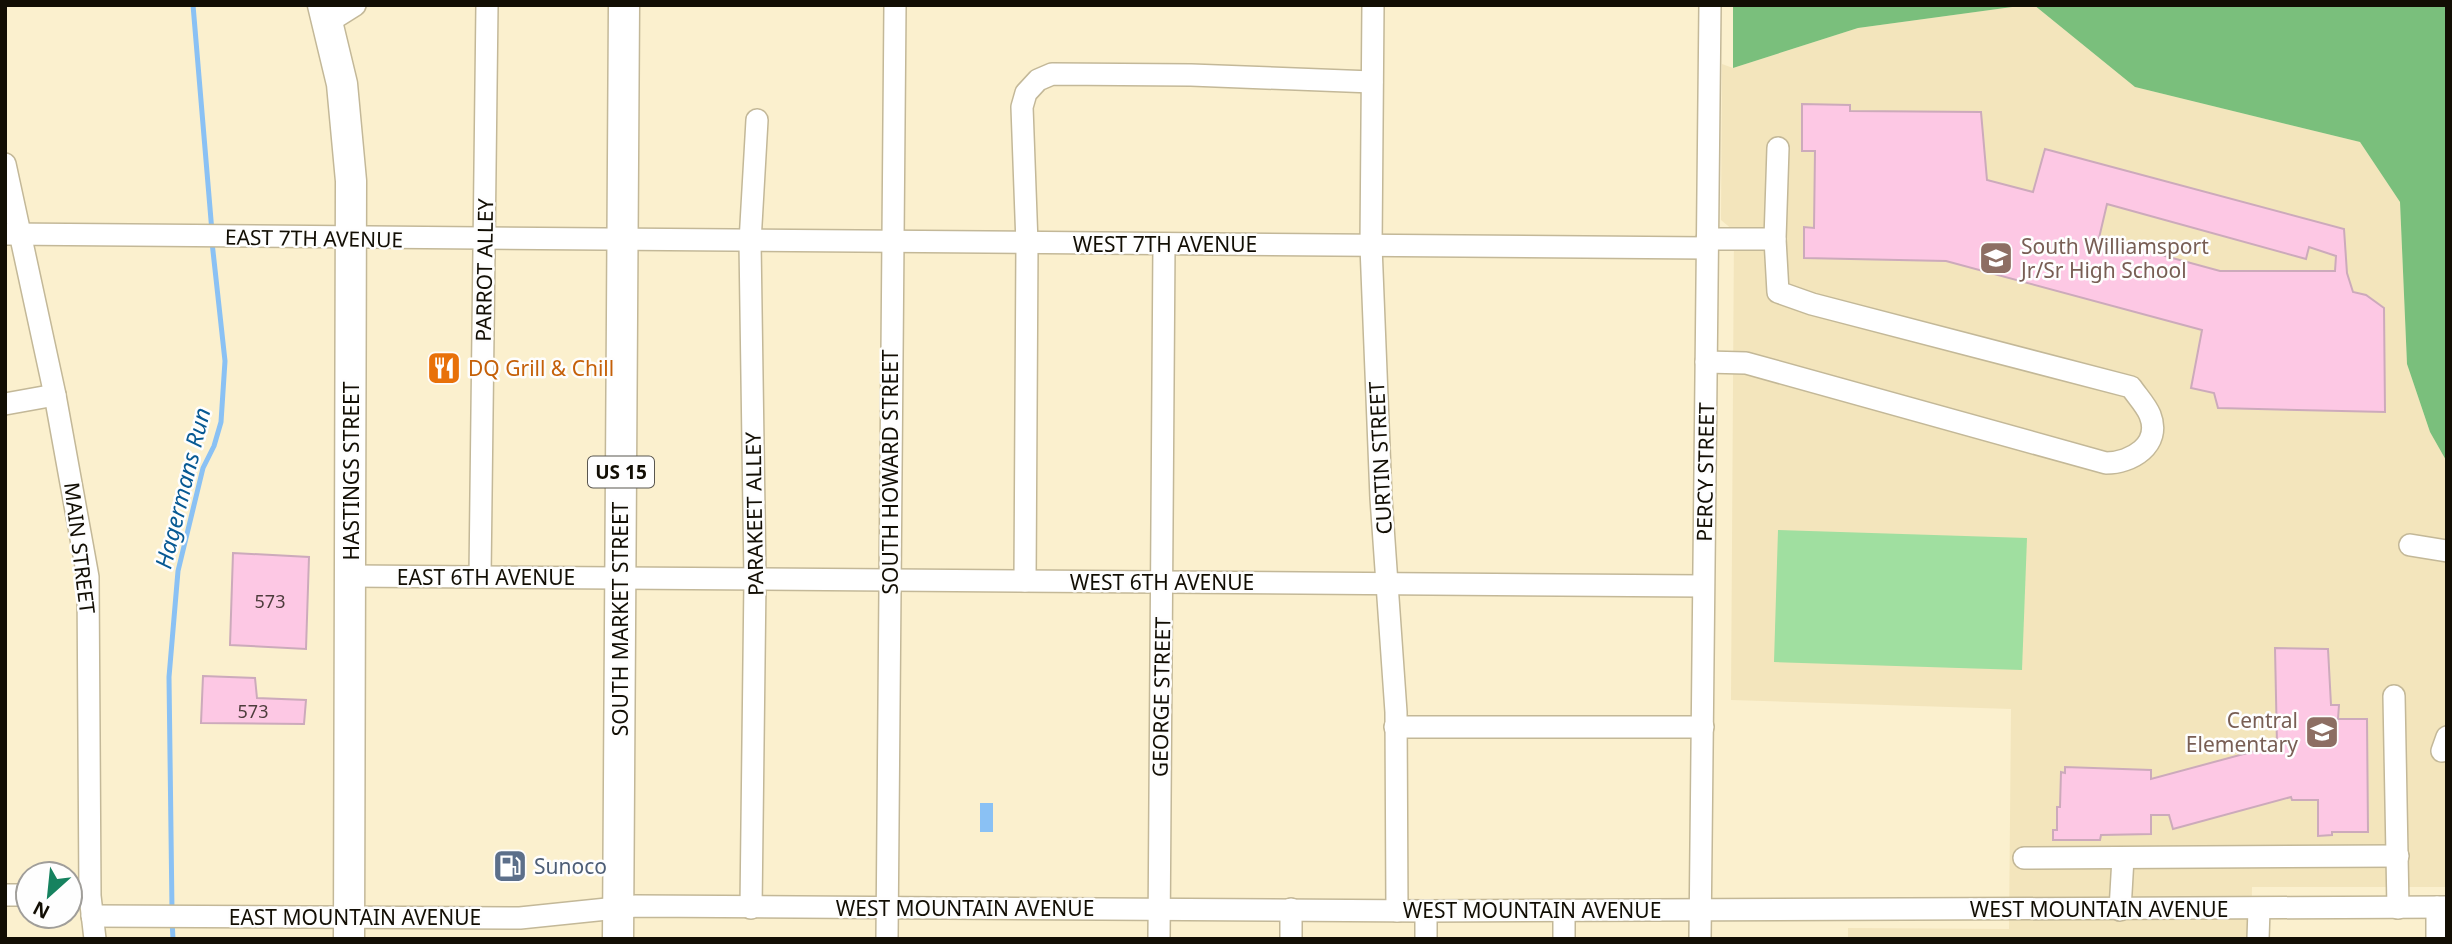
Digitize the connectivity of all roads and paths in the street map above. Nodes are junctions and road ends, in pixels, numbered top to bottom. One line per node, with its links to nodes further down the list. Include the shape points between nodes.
1 (355, 5): 7 (street)
2 (487, 5): 15 (street, PARROT ALLEY)
3 (624, 5): 16 (highway, SOUTH MARKET STREET / US 15)
4 (895, 5): 18 (street, SOUTH HOWARD STREET)
5 (1373, 5): 8 (street, CURTIN STREET)
6 (1710, 5): 19 (street, PERCY STREET)
7 (325, 13): 13 (highway, HASTINGS STREET, via 347,117)
8 (1372, 82): 20 (street, via 1065,74 1038,80 1026,93 1022,107); 22 (street, CURTIN STREET)
9 (757, 120): 17 (street, PARAKEET ALLEY)
10 (1778, 148): 14 (street)
11 (5, 164): 12 (street, MAIN STREET)
12 (13, 234): 13 (street, EAST 7TH AVENUE); 24 (street, MAIN STREET)
13 (352, 238): 15 (street, EAST 7TH AVENUE); 28 (highway, HASTINGS STREET)
14 (1775, 239): 19 (street, WEST 7TH AVENUE); 23 (street, via 1778,292 2131,387 2149,412 2152,431 2148,442 2133,458 2106,463 1746,362)
15 (484, 240): 16 (street, EAST 7TH AVENUE); 29 (street, PARROT ALLEY)
16 (622, 241): 17 (street, WEST 7TH AVENUE); 30 (highway, SOUTH MARKET STREET / US 15)
17 (750, 242): 18 (street, WEST 7TH AVENUE); 31 (street, PARAKEET ALLEY)
18 (892, 243): 20 (street, WEST 7TH AVENUE); 32 (street, SOUTH HOWARD STREET)
19 (1707, 243): 22 (street, WEST 7TH AVENUE); 23 (street, PERCY STREET)
20 (1027, 244): 21 (street, WEST 7TH AVENUE); 33 (street)
21 (1164, 244): 22 (street, WEST 7TH AVENUE); 34 (street, GEORGE STREET)
22 (1371, 246): 35 (street, CURTIN STREET)
23 (1706, 362): 36 (street, PERCY STREET)
24 (55, 395): 25 (street); 43 (street, MAIN STREET, via 88,577)
25 (5, 404)
26 (2410, 545): 27 (street)
27 (2447, 551)
28 (351, 576): 29 (street, EAST 6TH AVENUE); 57 (highway, HASTINGS STREET)
29 (480, 577): 30 (street, EAST 6TH AVENUE)
30 (620, 578): 31 (street, WEST 6TH AVENUE); 45 (highway, SOUTH MARKET STREET / US 15)
31 (755, 579): 32 (street, WEST 6TH AVENUE); 46 (street, PARAKEET ALLEY)
32 (890, 580): 33 (street, WEST 6TH AVENUE); 50 (street, SOUTH HOWARD STREET)
33 (1025, 581): 34 (street, WEST 6TH AVENUE)
34 (1162, 582): 35 (street, WEST 6TH AVENUE); 47 (street, GEORGE STREET)
35 (1388, 584): 36 (street, WEST 6TH AVENUE); 38 (street, CURTIN STREET)
36 (1703, 586): 39 (street, PERCY STREET)
37 (2394, 696): 40 (street)
38 (1395, 727): 39 (street); 54 (street, CURTIN STREET)
39 (1703, 727): 51 (street, PERCY STREET)
40 (2398, 856): 42 (street); 49 (street)
41 (2024, 858): 42 (street)
42 (2123, 858): 53 (street)
43 (84, 902): 57 (street, EAST MOUNTAIN AVENUE, via 156,916); 58 (street, MAIN STREET)
44 (2442, 907): 49 (street, WEST MOUNTAIN AVENUE); 67 (street)
45 (618, 908): 46 (street, WEST MOUNTAIN AVENUE); 57 (street, EAST MOUNTAIN AVENUE); 59 (highway, SOUTH MARKET STREET / US 15)
46 (751, 908): 50 (street, WEST MOUNTAIN AVENUE)
47 (1159, 908): 48 (street, WEST MOUNTAIN AVENUE); 50 (street, WEST MOUNTAIN AVENUE); 61 (street, GEORGE STREET)
48 (1291, 908): 54 (street, WEST MOUNTAIN AVENUE); 62 (street)
49 (2398, 908): 52 (street, WEST MOUNTAIN AVENUE)
50 (887, 909): 60 (street, SOUTH HOWARD STREET)
51 (1700, 909): 53 (street, WEST MOUNTAIN AVENUE); 56 (street, WEST MOUNTAIN AVENUE); 65 (street, PERCY STREET)
52 (2259, 909): 53 (street, WEST MOUNTAIN AVENUE); 66 (street)
53 (2120, 910)
54 (1397, 911): 55 (street, WEST MOUNTAIN AVENUE)
55 (1426, 911): 56 (street, WEST MOUNTAIN AVENUE); 63 (street)
56 (1564, 911): 64 (street)
57 (349, 928)
58 (95, 939)
59 (618, 939)
60 (887, 939)
61 (1159, 939)
62 (1292, 939)
63 (1426, 939)
64 (1564, 939)
65 (1700, 939)
66 (2258, 939)
67 (2437, 939)

